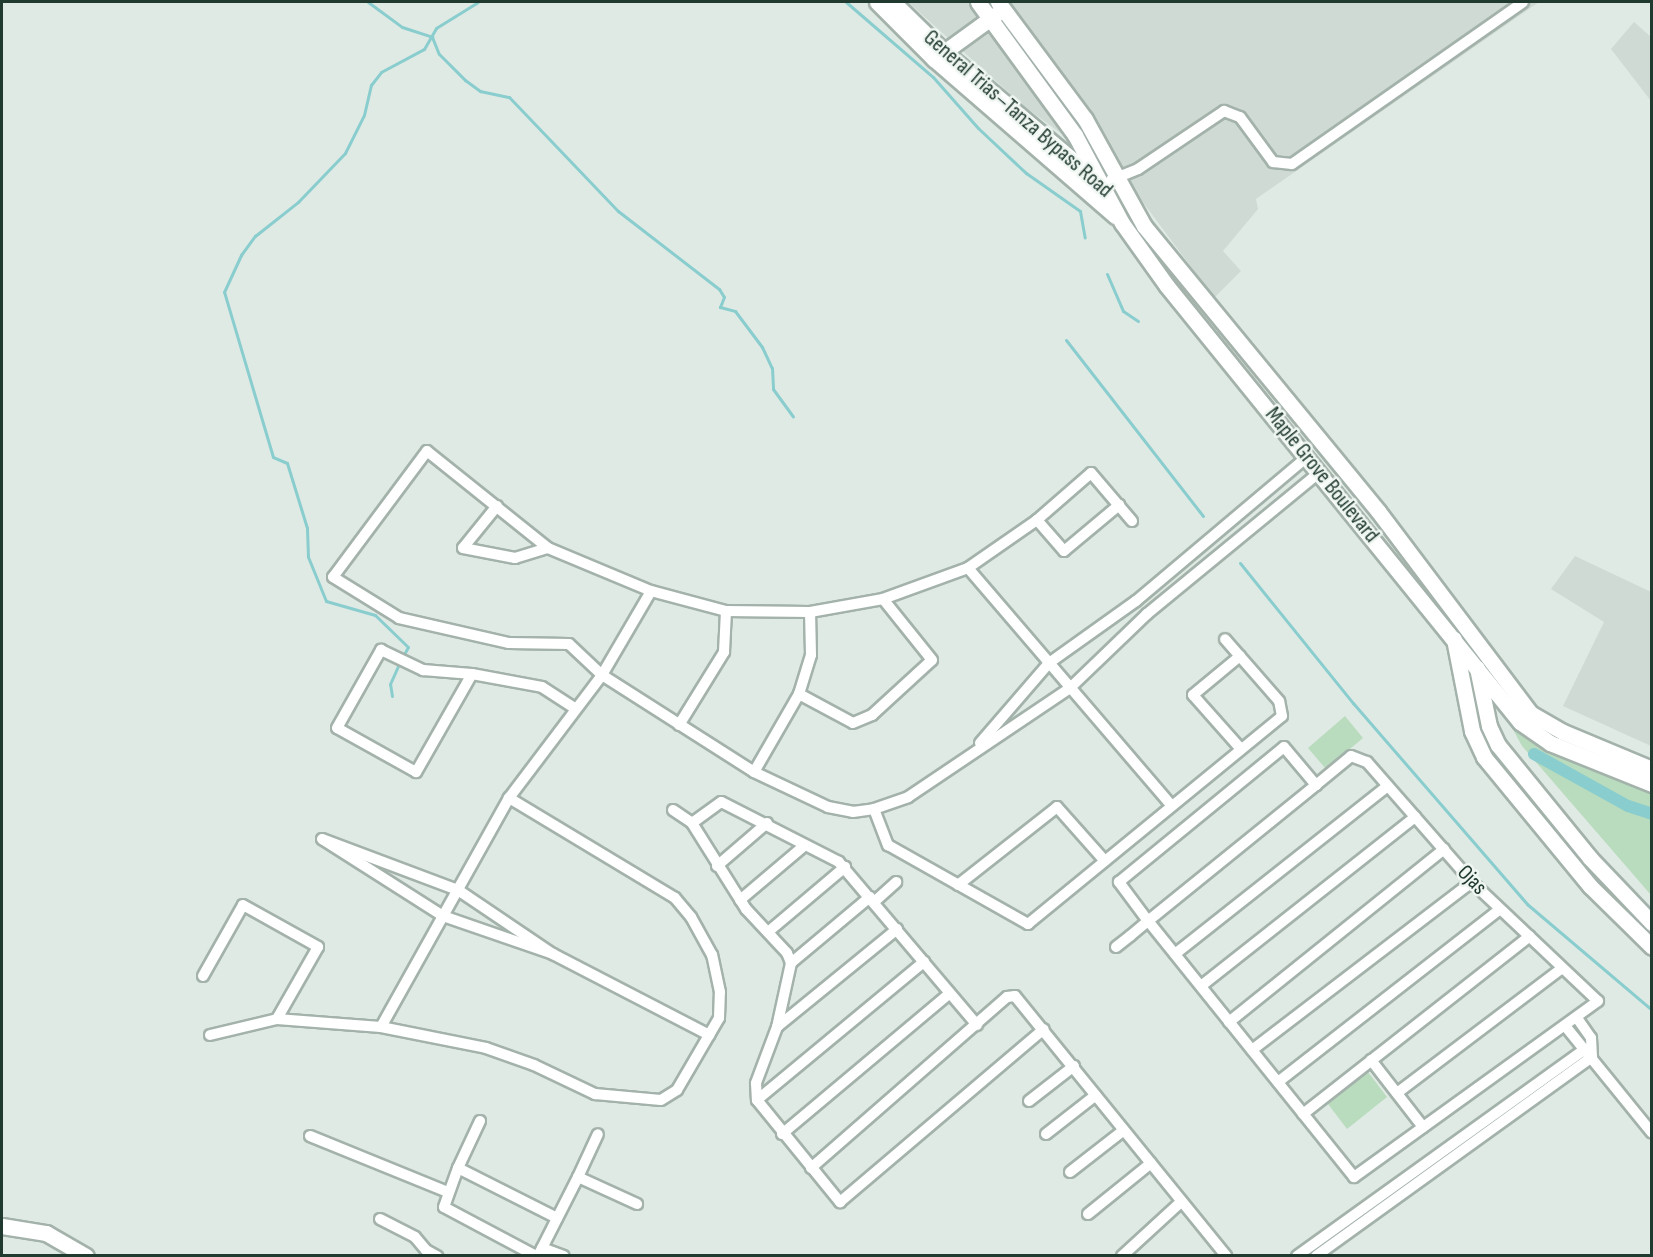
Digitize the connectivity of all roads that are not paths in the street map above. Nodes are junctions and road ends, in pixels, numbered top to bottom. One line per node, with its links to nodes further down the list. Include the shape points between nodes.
1 (877, 2): 10 (main road, General Trias–Tanza Bypass Road, via 934,59)
2 (893, 2): 7 (main road, General Trias–Tanza Bypass Road)
3 (978, 2): 6 (main road, Maple Grove Boulevard)
4 (1523, 2): 8 (street, via 1292,164 1273,162 1242,119 1224,111 1138,169)
5 (1000, 6): 6 (main road); 8 (main road, Maple Grove Boulevard, via 1085,119)
6 (989, 20): 7 (main road); 9 (main road, Maple Grove Boulevard, via 1074,135)
7 (944, 52): 9 (main road, General Trias–Tanza Bypass Road)
8 (1117, 178): 9 (street); 11 (main road, Maple Grove Boulevard)
9 (1101, 184): 10 (main road, Maple Grove Boulevard); 11 (main road, General Trias–Tanza Bypass Road)
10 (1122, 223): 12 (main road, Maple Grove Boulevard, via 1167,286)
11 (1144, 226): 26 (main road, Maple Grove Boulevard, via 1378,511)
12 (1307, 457): 13 (main road, Maple Grove Boulevard); 22 (street)
13 (1320, 472): 25 (street); 26 (main road, Maple Grove Boulevard)
14 (1119, 505): 16 (street, via 1064,551); 16 (street, via 1091,473); 17 (street)
15 (496, 506): 18 (street); 18 (street, via 463,548 515,558); 32 (street, via 427,451 333,577 399,618 509,644 569,644)
16 (1037, 520): 19 (street)
17 (1132, 522)
18 (548, 548): 20 (street)
19 (968, 568): 21 (street); 29 (street)
20 (651, 591): 23 (street); 32 (street)
21 (883, 599): 24 (street); 34 (street, via 932,660 872,715 853,723)
22 (1136, 601): 25 (street); 29 (street)
23 (726, 612): 24 (street); 36 (street, via 724,652)
24 (810, 612): 34 (street, via 811,655)
25 (1147, 614): 33 (street)
26 (1460, 632): 30 (main road); 39 (main road, via 1538,719); 70 (main road, Maple Grove Boulevard, via 1470,722 1484,758 1590,886)
27 (1225, 639): 28 (street)
28 (1240, 656): 37 (street, via 1279,701 1282,716); 37 (street, via 1194,695)
29 (1049, 663): 33 (street); 38 (street)
30 (1476, 663): 41 (main road, via 1529,731); 65 (main road, via 1489,726 1498,745 1590,858)
31 (472, 674): 31 (street, via 423,670 381,650 337,728 416,772); 35 (street, via 542,687)
32 (602, 675): 35 (street); 36 (street)
33 (1070, 688): 38 (street); 45 (street)
34 (799, 694): 40 (street)
35 (576, 709): 44 (street)
36 (679, 725): 40 (street)
37 (1241, 749): 45 (street)
38 (972, 752): 46 (street, via 916,792)
39 (1652, 769)
40 (754, 772): 46 (street, via 828,807 853,812)
41 (1652, 784)
42 (1316, 785): 43 (street, Ojas, via 1351,756 1367,762); 64 (street); 64 (street, via 1284,747 1119,882)
43 (1388, 786): 48 (street, Ojas); 72 (street)
44 (509, 798): 59 (street); 88 (street, via 675,898 691,917 712,955 720,992 719,1018)
45 (1172, 806): 53 (street)
46 (874, 809): 58 (street, via 888,845)
47 (673, 810): 49 (street)
48 (1415, 817): 52 (street, Ojas); 77 (street)
49 (692, 823): 50 (street, via 721,802); 54 (street)
50 (767, 823): 51 (street); 54 (street)
51 (805, 845): 55 (street); 61 (street)
52 (1443, 849): 57 (street, Ojas); 81 (street)
53 (1105, 861): 58 (street, via 1028,924); 58 (street, via 1057,807)
54 (717, 866): 61 (street)
55 (845, 867): 60 (street); 67 (street)
56 (896, 882): 60 (street)
57 (1472, 882): 62 (street, Ojas); 89 (street)
58 (958, 885)
59 (458, 890): 63 (street); 63 (street, via 322,838); 71 (street)
60 (872, 899): 66 (street); 74 (street)
61 (740, 900): 67 (street)
62 (1500, 909): 68 (street, Ojas); 93 (street)
63 (443, 916): 71 (street); 83 (street)
64 (1148, 921): 69 (street); 72 (street)
65 (1652, 923)
66 (897, 930): 73 (street); 84 (street)
67 (768, 932): 74 (street)
68 (1530, 936): 75 (street, Ojas); 91 (street)
69 (1116, 947)
70 (1652, 947)
71 (553, 954): 88 (street)
72 (1175, 954): 77 (street)
73 (924, 962): 78 (street); 96 (street)
74 (791, 963): 84 (street)
75 (1562, 968): 79 (street, Ojas, via 1598,1000); 94 (street)
76 (203, 976): 80 (street, via 243,905 309,942 318,948)
77 (1201, 986): 81 (street)
78 (950, 993): 82 (street); 104 (street)
79 (1577, 1018): 85 (street); 90 (street, via 1592,1038)
80 (277, 1019): 83 (street); 87 (street)
81 (1229, 1022): 89 (street)
82 (976, 1025): 86 (street, via 1007,997 1015,996); 109 (street)
83 (381, 1027): 88 (street, via 486,1048 534,1065 595,1094 661,1100 677,1090)
84 (777, 1027): 96 (street, via 756,1083)
85 (1566, 1028): 90 (street); 100 (street)
86 (1044, 1029): 92 (street); 109 (street, via 840,1202)
87 (210, 1035)
88 (709, 1035)
89 (1252, 1050): 93 (street)
90 (1589, 1053): 102 (street); 125 (street); 126 (street)
91 (1371, 1060): 94 (street); 98 (street)
92 (1074, 1066): 95 (street); 97 (street)
93 (1278, 1083): 98 (street)
94 (1397, 1093): 100 (street)
95 (1096, 1095): 101 (street); 105 (street)
96 (758, 1100): 104 (street)
97 (1029, 1101)
98 (1303, 1113): 100 (street, via 1354,1177)
99 (480, 1121): 108 (street)
100 (1424, 1127)
101 (1124, 1130): 107 (street); 110 (street)
102 (1652, 1133)
103 (598, 1134): 111 (street)
104 (782, 1134): 109 (street)
105 (1046, 1134)
106 (310, 1136): 112 (street)
107 (1151, 1163): 113 (street); 115 (street)
108 (458, 1168): 112 (street); 116 (street)
109 (811, 1168)
110 (1070, 1172)
111 (578, 1177): 114 (street); 116 (street)
112 (448, 1192): 119 (street, via 445,1209)
113 (1182, 1201): 120 (street); 124 (street)
114 (637, 1204)
115 (1089, 1214)
116 (557, 1218): 119 (street)
117 (380, 1219): 122 (street, via 415,1237)
118 (2, 1226): 121 (main road, via 46,1233)
119 (539, 1253): 123 (street)
120 (1122, 1255)
121 (86, 1256)
122 (437, 1256)
123 (564, 1256)
124 (1226, 1256)
125 (1297, 1256)
126 (1316, 1256)

